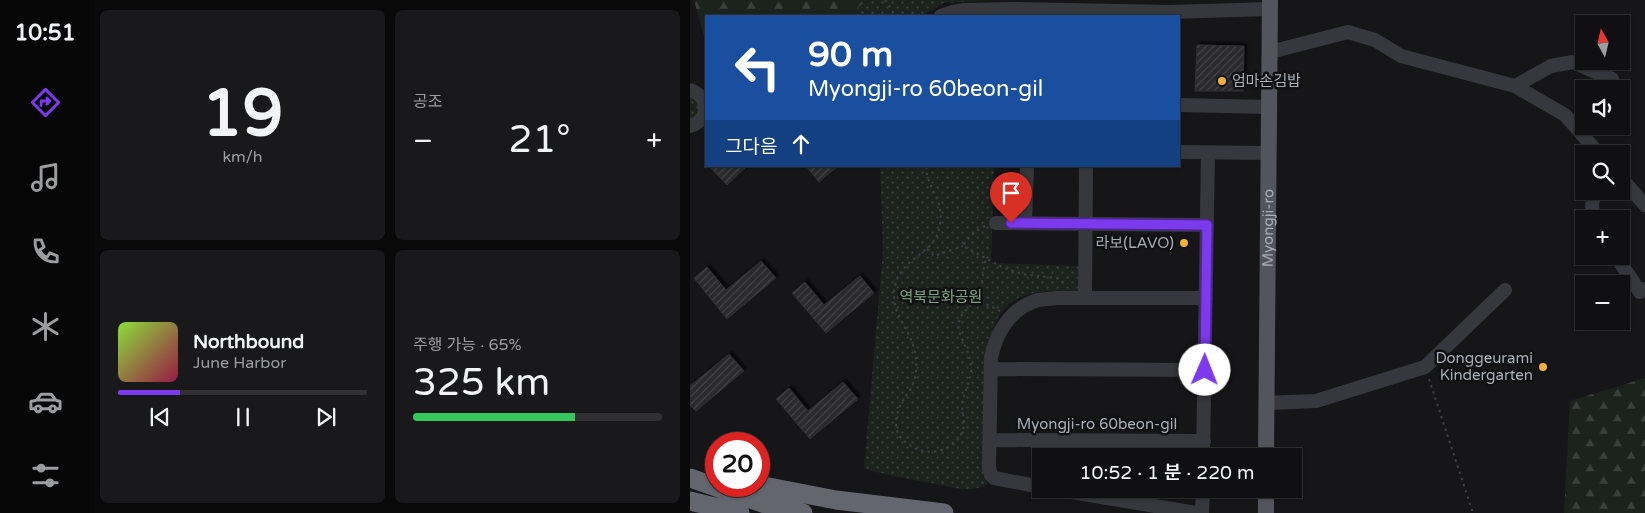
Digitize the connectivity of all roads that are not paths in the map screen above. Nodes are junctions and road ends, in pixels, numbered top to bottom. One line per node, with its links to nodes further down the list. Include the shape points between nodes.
1 (1270, 4): 4 (street); 6 (main road, Myongji-ro)
2 (1015, 8): 3 (street); 5 (street, via 964,10)
3 (1101, 9): 4 (street)
4 (1169, 9)
5 (944, 15)
6 (1270, 52): 8 (street, via 1348,32 1375,40 1401,56); 11 (main road, Myongji-ro)
7 (1612, 78): 8 (street, via 1573,62 1551,66)
8 (1515, 86): 14 (street, via 1565,115)
9 (690, 90): 12 (street, via 702,97)
10 (1180, 105): 11 (street)
11 (1269, 107): 17 (main road, Myongji-ro)
12 (705, 115): 13 (street)
13 (690, 126)
14 (1591, 145)
15 (1180, 152): 16 (street)
16 (1208, 152): 17 (street); 25 (street)
17 (1269, 154): 33 (main road, Myongji-ro)
18 (1027, 167): 23 (street)
19 (1086, 167): 24 (street)
20 (1630, 188): 21 (street)
21 (1645, 205)
22 (996, 222): 23 (street)
23 (1025, 223): 24 (street)
24 (1086, 224): 25 (street); 29 (street)
25 (1207, 225): 30 (street)
26 (1622, 265): 27 (street, via 1640,292)
27 (1645, 289)
28 (1505, 290): 33 (street, via 1425,367 1316,401)
29 (1085, 298): 30 (street); 31 (street, via 1038,300 1025,306 1001,328 994,343)
30 (1206, 298): 32 (street)
31 (991, 369): 32 (street); 34 (street)
32 (1205, 370): 35 (street)
33 (1267, 403): 37 (main road, Myongji-ro)
34 (990, 440): 35 (street, Myongji-ro 60beon-gil); 41 (street, via 991,475)
35 (1204, 441): 36 (street)
36 (1204, 448)
37 (1266, 448)
38 (690, 470): 39 (highway)
39 (705, 473)
40 (690, 478): 48 (highway, via 768,505)
41 (1032, 484)
42 (770, 487): 49 (highway, via 836,500)
43 (1107, 498): 50 (street)
44 (1203, 498): 51 (street)
45 (1266, 498): 52 (main road)
46 (696, 505): 47 (highway)
47 (740, 513)
48 (803, 513)
49 (944, 513)
50 (1196, 513)
51 (1202, 513)
52 (1266, 513)

